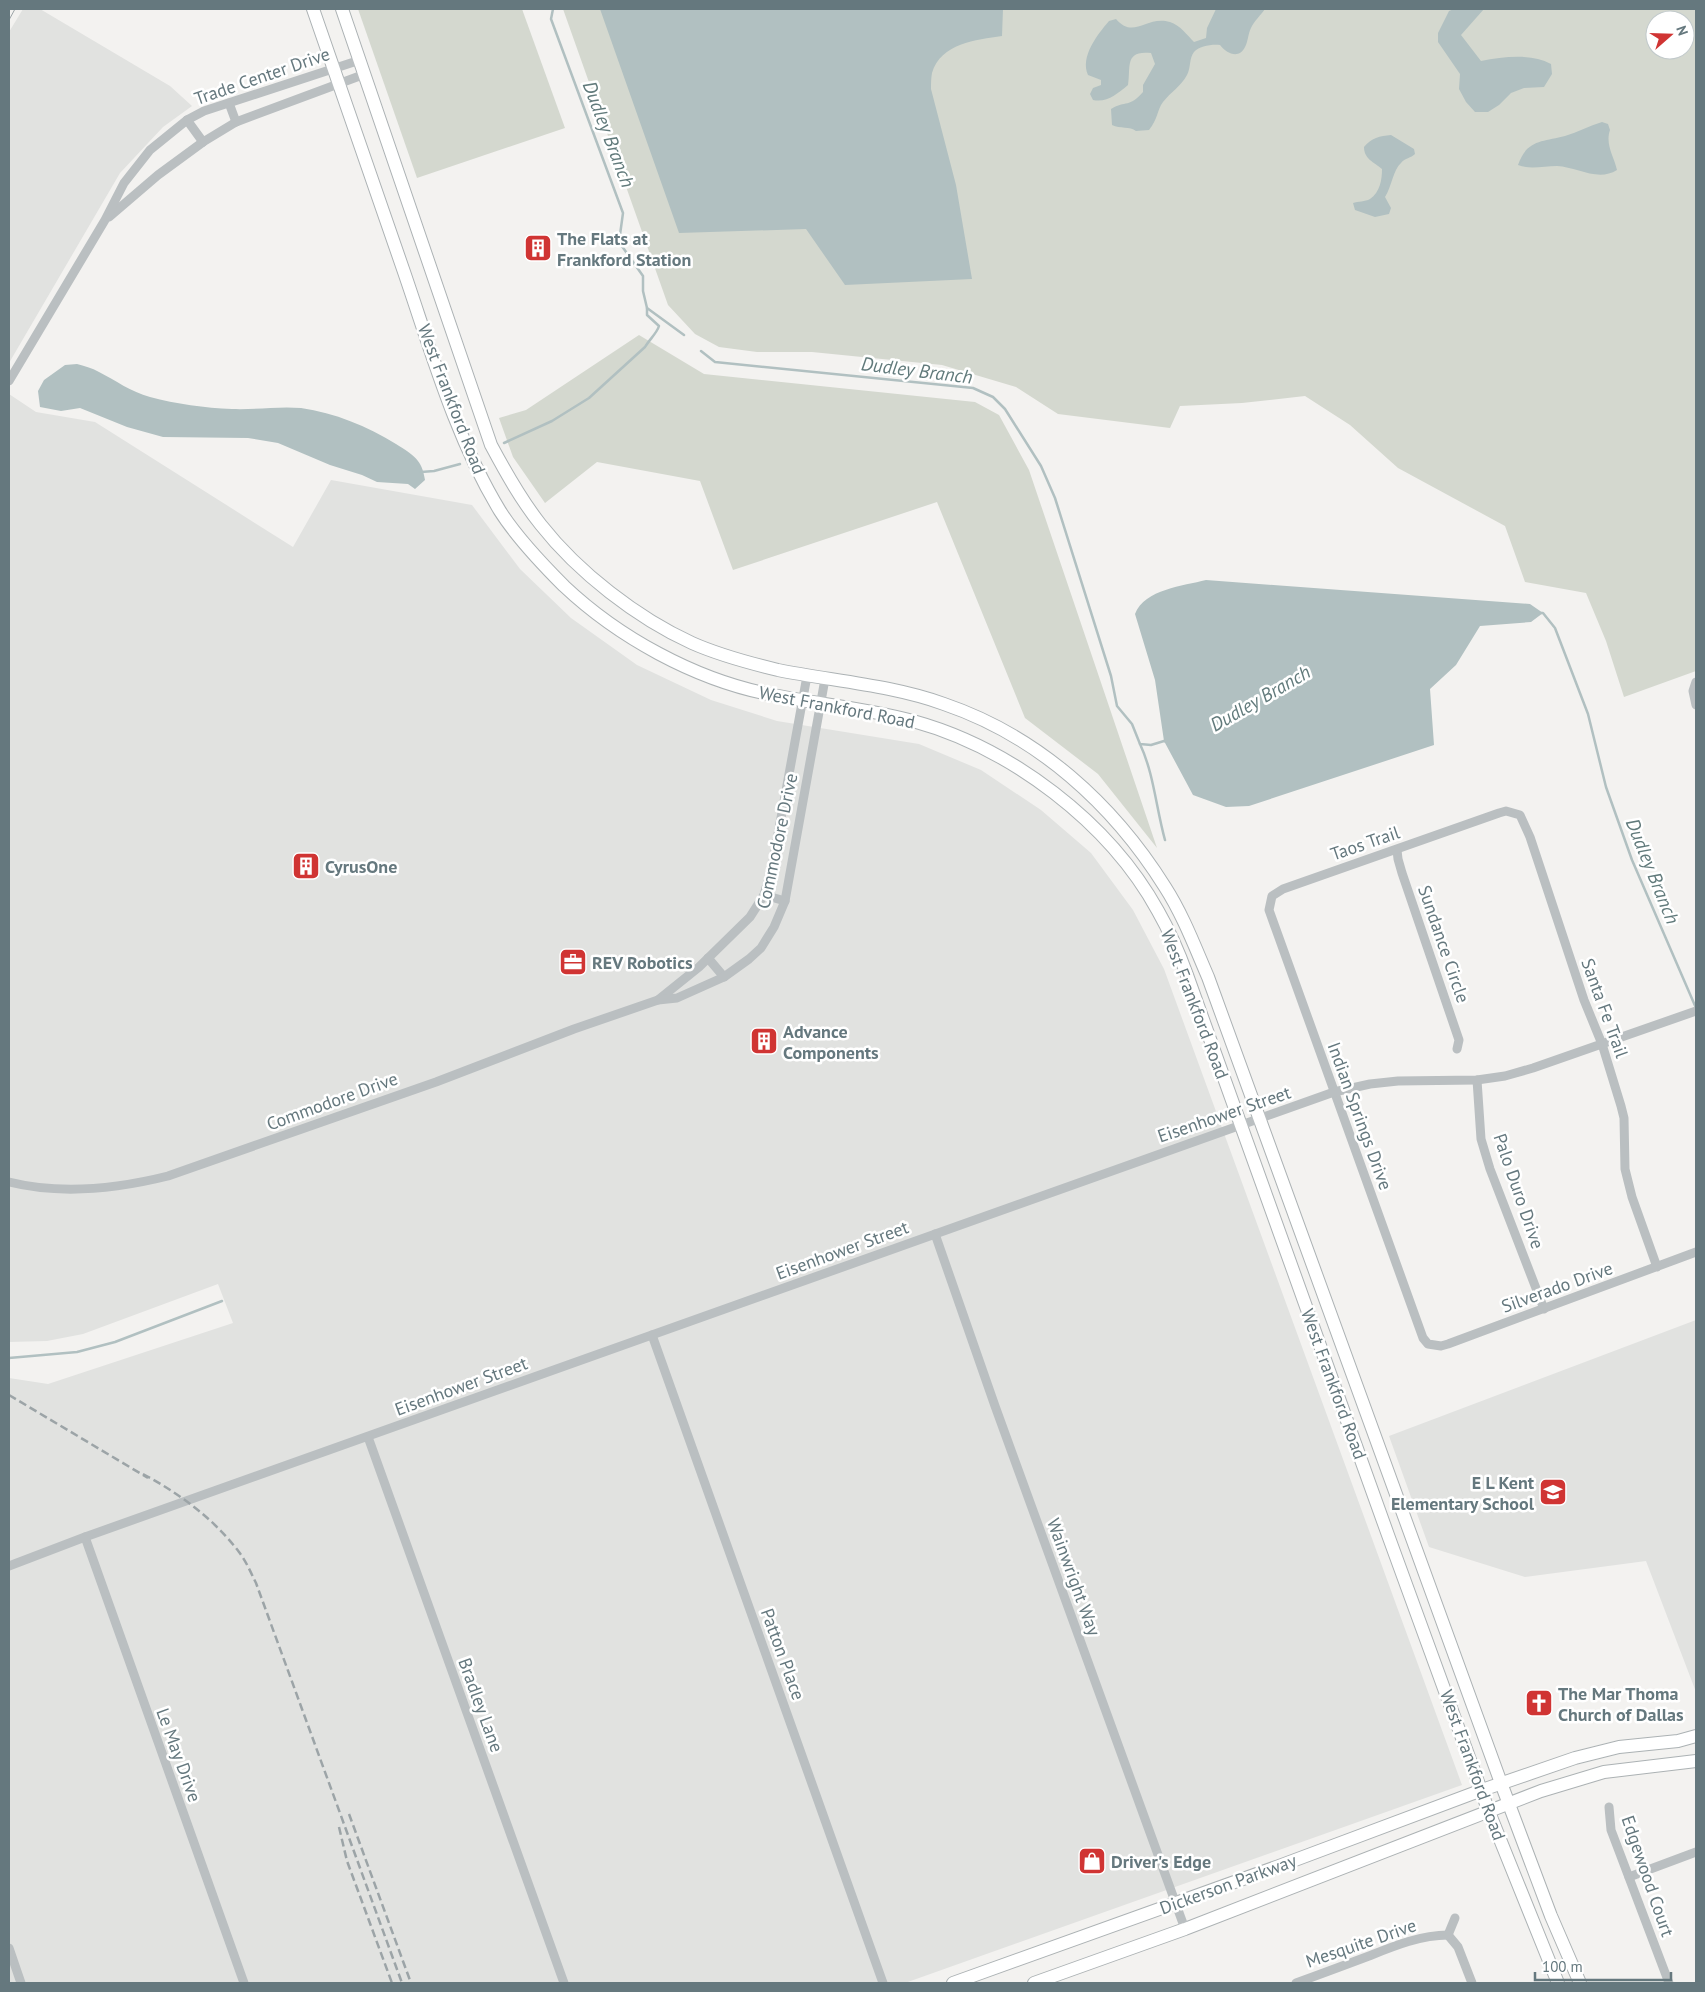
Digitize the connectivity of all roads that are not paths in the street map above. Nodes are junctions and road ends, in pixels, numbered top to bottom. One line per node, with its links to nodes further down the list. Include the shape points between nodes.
1 (313, 9): 4 (main road, West Frankford Road)
2 (342, 9): 3 (main road, West Frankford Road)
3 (360, 60): 4 (street, Trade Center Drive); 5 (main road, West Frankford Road)
4 (333, 67): 6 (main road, West Frankford Road); 7 (street, Trade Center Drive)
5 (365, 74): 6 (street, Trade Center Drive); 13 (main road, West Frankford Road, via 491,445 516,490 542,526 587,574 636,611 692,643 744,662)
6 (339, 84): 9 (street, Trade Center Drive); 16 (main road, West Frankford Road, via 463,438 494,499 521,539 590,608 663,656 728,683)
7 (229, 102): 8 (street, Trade Center Drive); 9 (street)
8 (187, 120): 10 (street); 11 (street, Trade Center Drive, via 150,150 124,183)
9 (236, 122): 10 (street, Trade Center Drive)
10 (203, 142): 11 (street, Trade Center Drive)
11 (105, 220): 12 (street, Trade Center Drive)
12 (9, 381)
13 (807, 676): 14 (main road, West Frankford Road); 16 (street, Commodore Drive)
14 (825, 679): 17 (street, Commodore Drive); 32 (main road, West Frankford Road, via 890,689 946,704 1008,733 1060,766 1085,788 1118,824 1166,888 1193,941)
15 (1696, 682): 18 (street, via 1693,690)
16 (804, 700): 17 (main road, West Frankford Road); 21 (street, Commodore Drive)
17 (820, 703): 23 (street, Commodore Drive); 33 (main road, West Frankford Road, via 892,715 984,748 1051,790 1078,812 1124,862 1158,911 1187,975)
18 (1696, 706)
19 (1469, 824): 20 (street, Taos Trail); 28 (street, Santa Fe Trail, via 1506,811 1520,814)
20 (1397, 850): 22 (street, Taos Trail, via 1283,889); 29 (street, Sundance Circle, via 1459,1040)
21 (764, 895): 23 (street); 24 (street, Commodore Drive, via 750,917)
22 (1272, 896): 31 (street, Indian Springs Drive, via 1270,910)
23 (785, 902): 25 (street, Commodore Drive, via 760,948)
24 (708, 958): 25 (street); 26 (street, Commodore Drive)
25 (724, 977): 26 (street, Commodore Drive, via 677,998)
26 (658, 1000): 34 (street, Commodore Drive, via 168,1176 90,1189)
27 (1696, 1011): 28 (street, Eisenhower Street)
28 (1602, 1044): 30 (street, Eisenhower Street, via 1533,1068); 37 (street, Santa Fe Trail, via 1624,1118 1625,1170)
29 (1457, 1049)
30 (1477, 1080): 31 (street, Eisenhower Street, via 1398,1081); 38 (street, Palo Duro Drive, via 1481,1139)
31 (1334, 1092): 32 (street, Eisenhower Street); 40 (street, Indian Springs Drive, via 1423,1338)
32 (1260, 1118): 33 (street, Eisenhower Street); 46 (main road, West Frankford Road)
33 (1240, 1125): 35 (street, Eisenhower Street); 47 (main road, West Frankford Road)
34 (9, 1182)
35 (935, 1234): 39 (street, Eisenhower Street); 53 (street, Wainwright Way)
36 (1696, 1252): 37 (street, Silverado Drive)
37 (1657, 1267): 38 (street, Silverado Drive)
38 (1544, 1309): 40 (street, Silverado Drive, via 1448,1344)
39 (652, 1335): 41 (street, Eisenhower Street); 61 (street, Patton Place)
40 (1428, 1344)
41 (368, 1437): 42 (street, Eisenhower Street); 60 (street, Bradley Lane)
42 (85, 1537): 43 (street, Eisenhower Street); 59 (street, Le May Drive)
43 (9, 1566)
44 (1696, 1736): 46 (main road, Dickerson Parkway, via 1608,1749)
45 (1696, 1761): 48 (main road, Dickerson Parkway, via 1604,1772 1574,1779)
46 (1502, 1783): 47 (main road, Dickerson Parkway); 48 (main road, West Frankford Road)
47 (1482, 1790): 50 (main road, West Frankford Road); 53 (main road, Dickerson Parkway)
48 (1509, 1804): 50 (main road, Dickerson Parkway); 67 (main road, West Frankford Road)
49 (1609, 1807): 52 (street, Edgewood Court, via 1611,1830)
50 (1489, 1812): 55 (main road, Dickerson Parkway); 66 (main road, West Frankford Road)
51 (1696, 1852): 52 (street)
52 (1629, 1877): 68 (street, Edgewood Court)
53 (1175, 1903): 55 (street, Wainwright Way); 62 (main road, Dickerson Parkway)
54 (1455, 1918): 56 (street)
55 (1185, 1930): 63 (main road, Dickerson Parkway)
56 (1448, 1935): 64 (street, Mesquite Drive, via 1427,1937 1390,1948); 65 (street, via 1458,1948)
57 (9, 1948): 58 (street)
58 (21, 1983)
59 (244, 1983)
60 (564, 1983)
61 (883, 1983)
62 (953, 1983)
63 (1034, 1983)
64 (1296, 1983)
65 (1472, 1983)
66 (1558, 1983)
67 (1580, 1983)
68 (1670, 1983)

